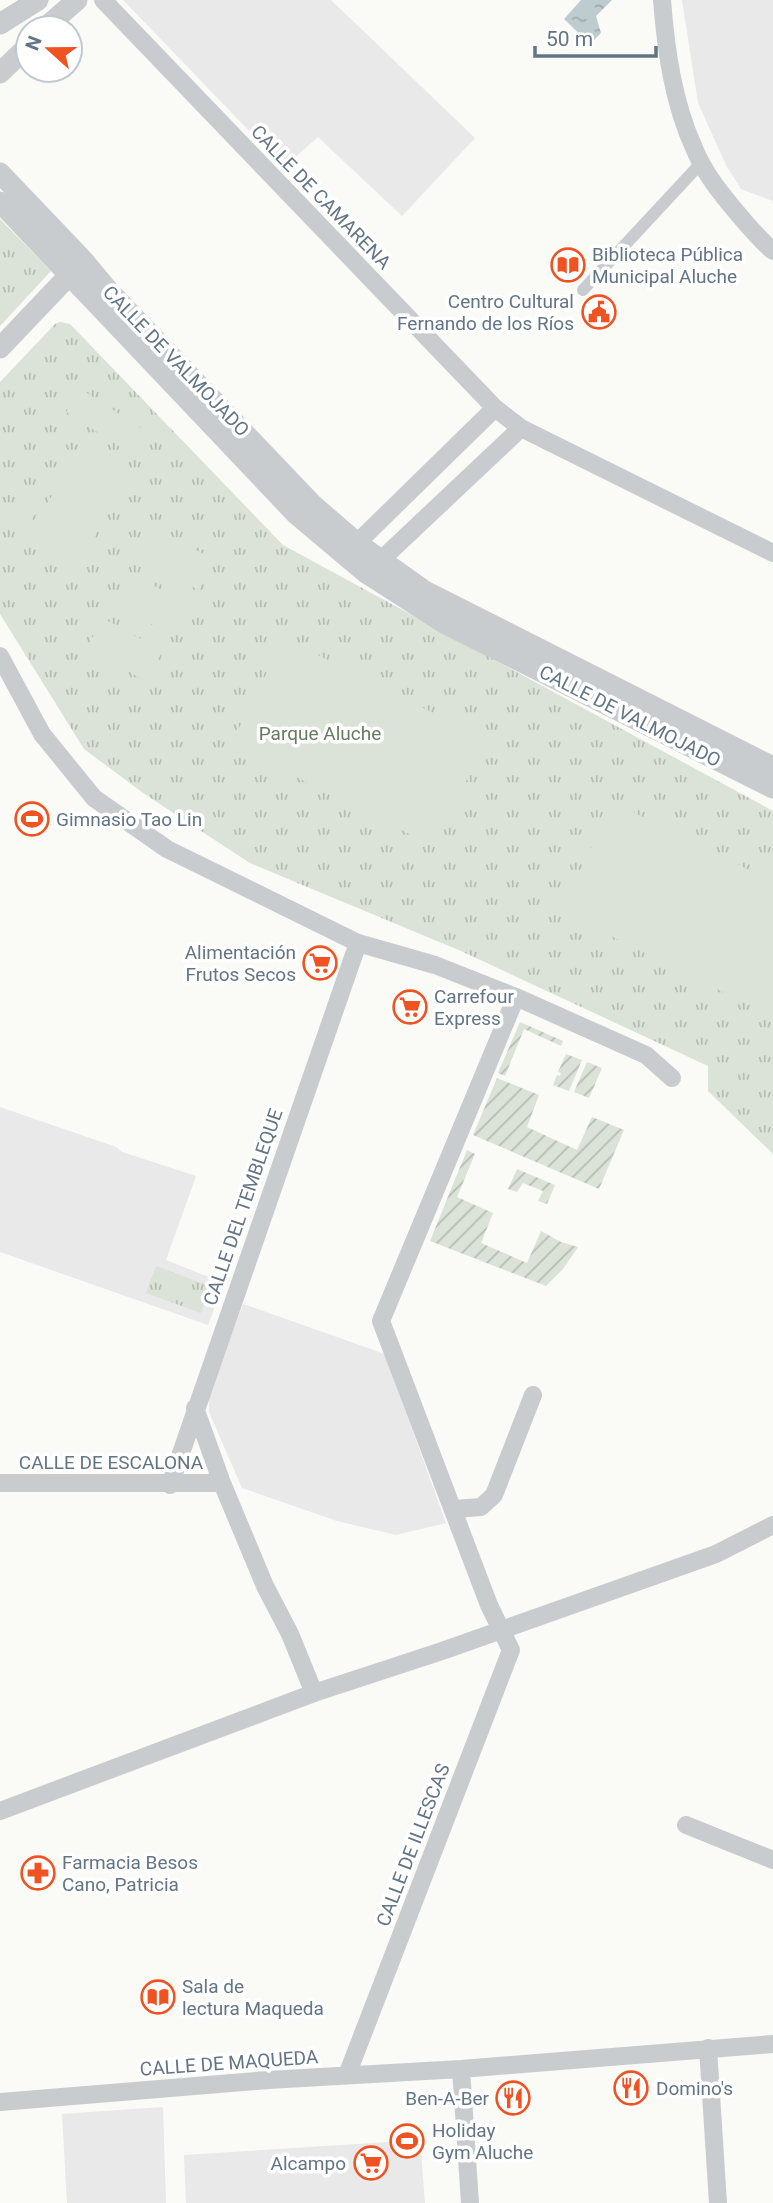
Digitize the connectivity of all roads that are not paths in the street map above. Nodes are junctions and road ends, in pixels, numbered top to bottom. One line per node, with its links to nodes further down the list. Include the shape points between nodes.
1 (38, 0): 6 (street)
2 (77, 0): 5 (street)
3 (103, 0): 17 (street, CALLE DE CAMARENA)
4 (662, 0): 9 (street, via 679,107)
5 (61, 14)
6 (0, 24)
7 (14, 60): 8 (street)
8 (0, 73)
9 (702, 163): 12 (street, via 719,191); 15 (street)
10 (0, 173): 13 (street, CALLE DE VALMOJADO)
11 (0, 202): 14 (street, CALLE DE VALMOJADO)
12 (773, 251)
13 (83, 260): 14 (street); 19 (street, CALLE DE VALMOJADO)
14 (69, 276): 16 (street); 19 (street, CALLE DE VALMOJADO, via 296,514)
15 (583, 290)
16 (0, 348)
17 (495, 408): 18 (street, CALLE DE CAMARENA); 19 (street)
18 (521, 428): 20 (street, CALLE DE CAMARENA); 21 (street)
19 (351, 550): 21 (street, CALLE DE VALMOJADO); 24 (street, CALLE DE VALMOJADO, via 396,594 444,623)
20 (773, 553)
21 (381, 559): 23 (street, CALLE DE VALMOJADO, via 425,591)
22 (0, 656): 25 (street, via 41,734 94,798 167,849)
23 (773, 767)
24 (773, 788)
25 (358, 943): 26 (street, via 435,965); 29 (street, CALLE DEL TEMBLEQUE)
26 (516, 997): 27 (street, via 646,1055); 33 (street, via 381,1321)
27 (671, 1078)
28 (533, 1395): 33 (street, via 494,1495 481,1507)
29 (195, 1408): 31 (street); 32 (street, CALLE DEL TEMBLEQUE)
30 (0, 1483): 32 (street, CALLE DE ESCALONA)
31 (222, 1483): 32 (street, CALLE DE ESCALONA); 36 (street)
32 (170, 1485)
33 (454, 1509): 35 (street)
34 (773, 1525): 35 (street, via 716,1553)
35 (502, 1630): 36 (street); 43 (street, CALLE DE ILLESCAS, via 511,1650)
36 (314, 1693): 37 (street)
37 (0, 1811)
38 (686, 1825): 39 (street)
39 (773, 1860)
40 (773, 2044): 41 (street, CALLE DE MAQUEDA)
41 (708, 2048): 42 (street, CALLE DE MAQUEDA); 46 (street)
42 (461, 2069): 43 (street, CALLE DE MAQUEDA); 45 (street)
43 (347, 2075): 44 (street, CALLE DE MAQUEDA)
44 (0, 2102)
45 (470, 2203)
46 (718, 2203)

